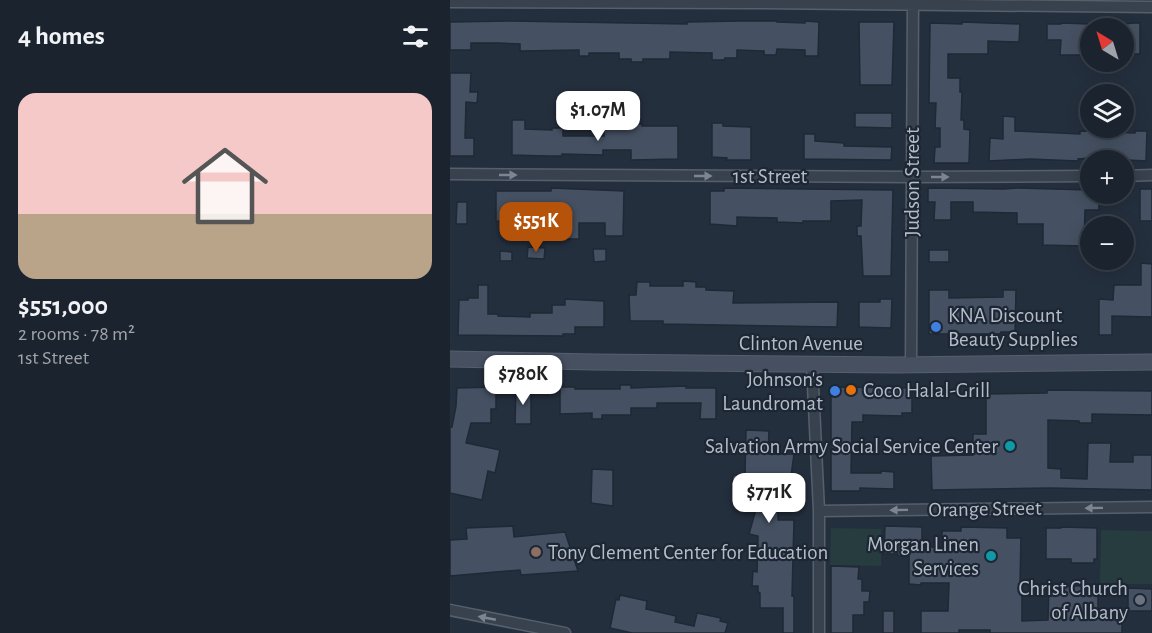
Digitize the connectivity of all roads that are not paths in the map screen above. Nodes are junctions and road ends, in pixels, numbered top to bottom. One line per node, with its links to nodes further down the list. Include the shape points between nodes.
1 (450, 2): 2 (street)
2 (913, 2): 3 (street); 8 (street, Judson Street)
3 (1152, 7)
4 (450, 174): 8 (street, 1st Street, one-way to 8)
5 (1152, 175): 7 (street)
6 (1080, 176): 8 (street, 1st Street, one-way to 6)
7 (1134, 176)
8 (912, 177): 12 (street, Judson Street)
9 (450, 359): 11 (street, Clinton Avenue)
10 (1152, 362): 12 (street, Clinton Avenue)
11 (812, 364): 12 (street, Clinton Avenue); 14 (street)
12 (911, 365)
13 (1152, 507): 14 (street, Orange Street, one-way to 14)
14 (819, 511): 17 (street)
15 (450, 610): 16 (street, one-way to 15)
16 (565, 633)
17 (819, 633)

